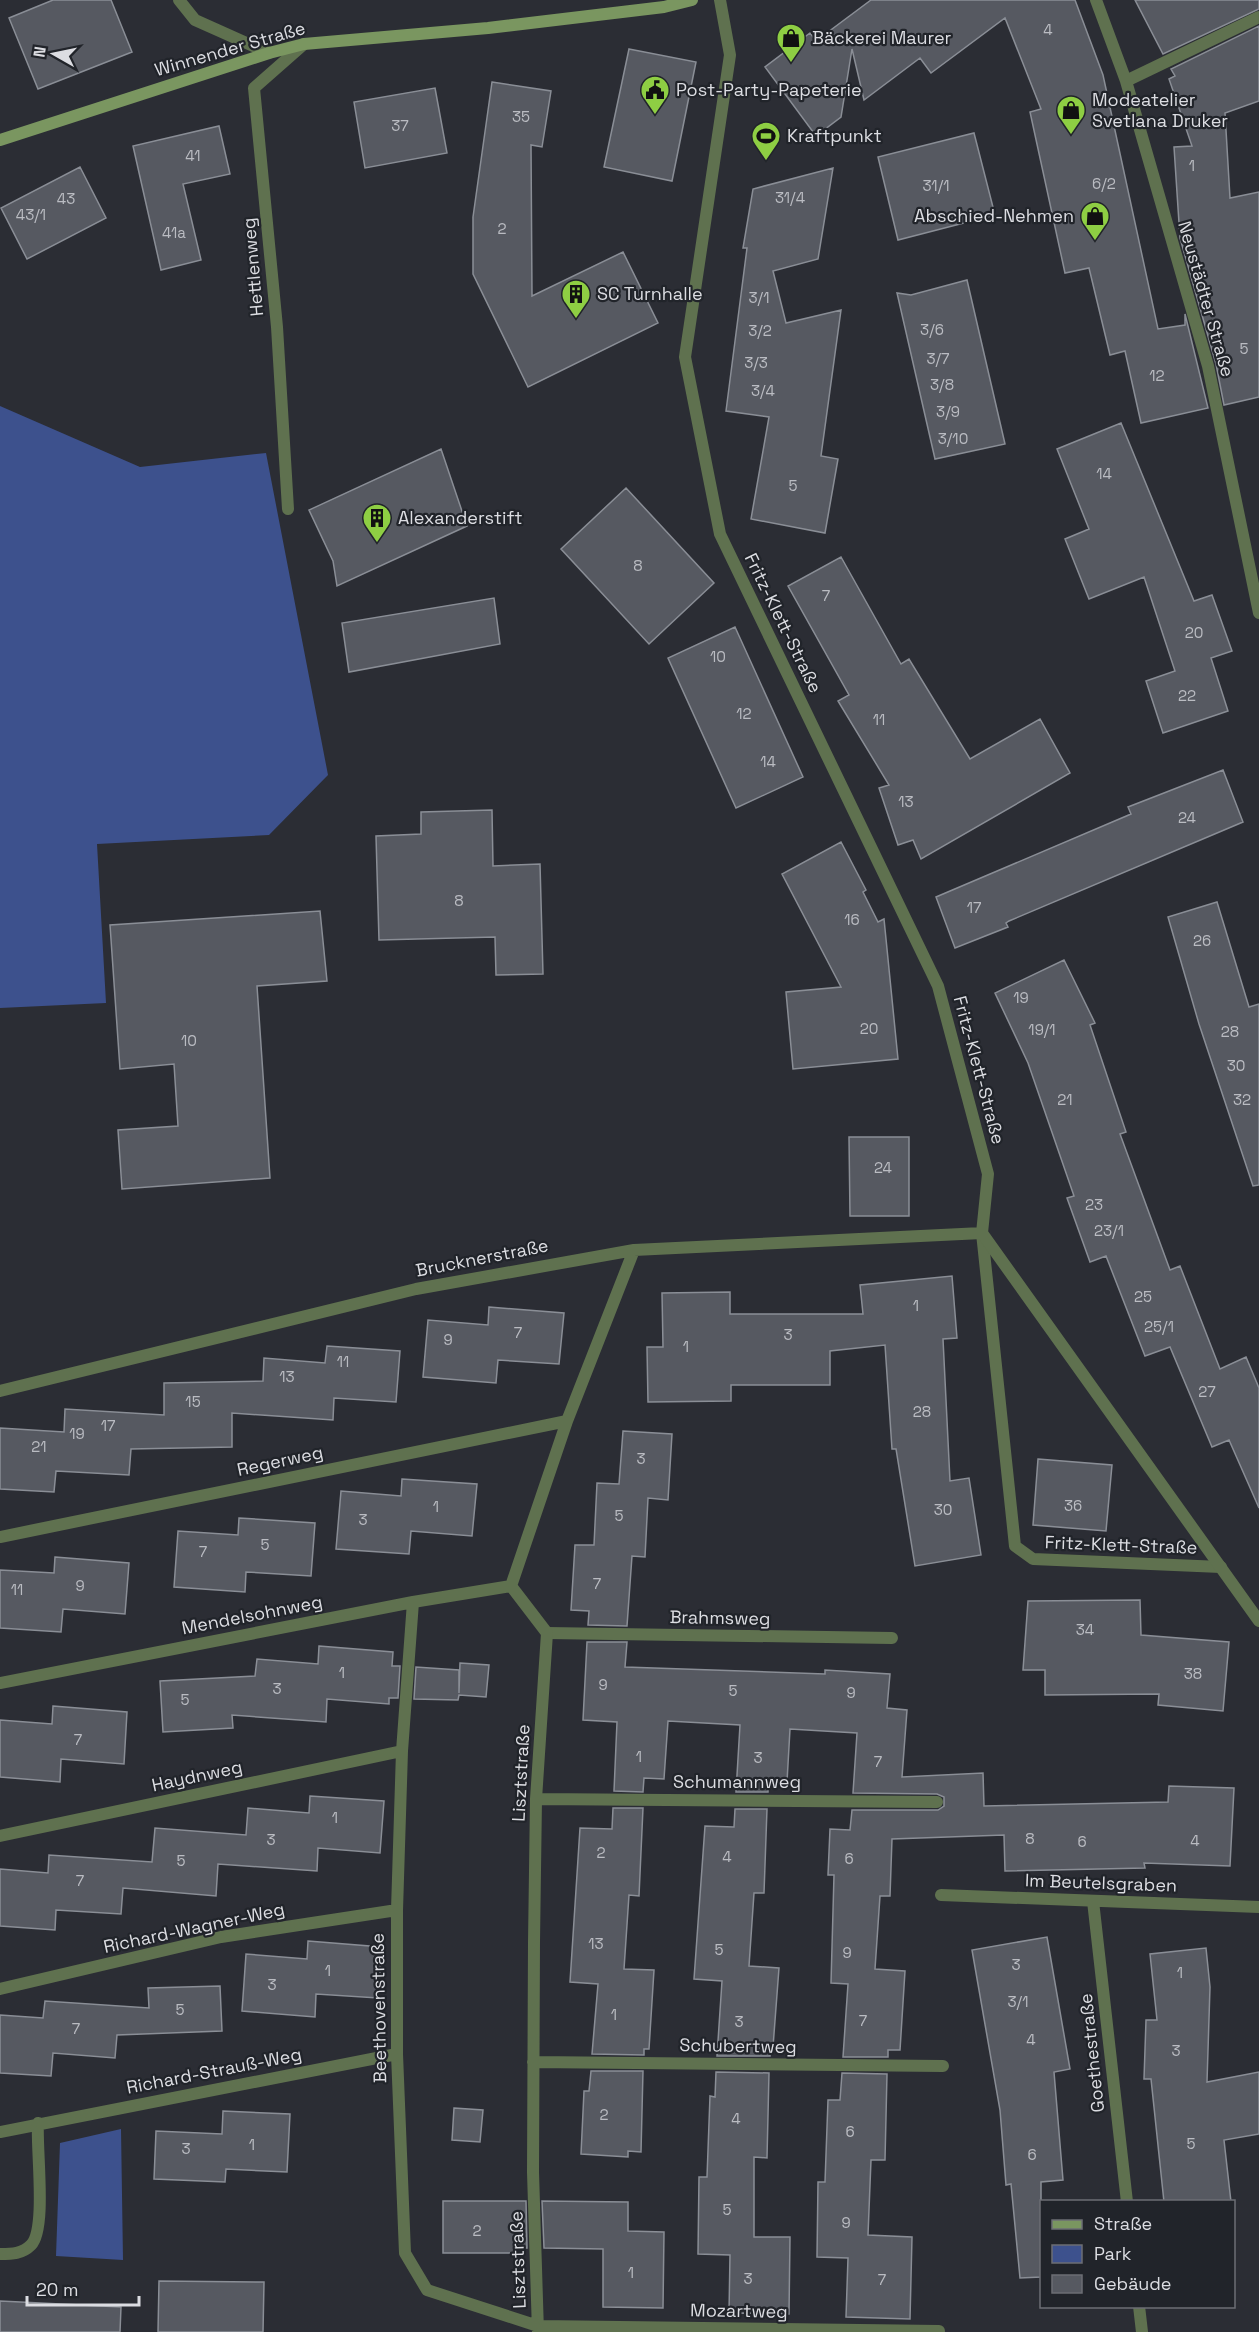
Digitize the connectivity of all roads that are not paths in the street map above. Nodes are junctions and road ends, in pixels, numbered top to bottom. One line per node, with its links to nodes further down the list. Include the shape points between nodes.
1 (179, 0): 7 (street, via 195,20)
2 (692, 0): 6 (street, Winnender Straße, via 664,7 488,28)
3 (720, 0): 12 (street, Fritz-Klett-Straße, via 730,55 685,357 720,534 938,986 988,1174)
4 (1096, 0): 8 (street, Neustädter Straße)
5 (1259, 17): 8 (street)
6 (304, 44): 7 (street, Winnender Straße); 10 (street, Hettlenweg, via 254,88 277,327)
7 (269, 52): 9 (street, Winnender Straße)
8 (1126, 81): 11 (street, Neustädter Straße, via 1208,366)
9 (0, 140)
10 (288, 509)
11 (1259, 613)
12 (982, 1233): 13 (street, Brucknerstraße); 17 (street, Fritz-Klett-Straße); 17 (street, Fritz-Klett-Straße, via 1015,1546 1033,1559)
13 (634, 1250): 14 (street, Brucknerstraße, via 416,1289); 15 (street)
14 (0, 1391)
15 (567, 1421): 16 (street, Regerweg); 18 (street)
16 (0, 1537)
17 (1221, 1567): 20 (street, Fritz-Klett-Straße)
18 (511, 1586): 19 (street, Mendelsohnweg); 21 (street)
19 (413, 1602): 23 (street, Mendelsohnweg); 24 (street, Beethovenstraße)
20 (1259, 1621)
21 (547, 1634): 22 (street, Brahmsweg); 25 (street, Lisztstraße)
22 (892, 1638)
23 (0, 1683)
24 (402, 1751): 27 (street, Haydnweg); 31 (street, Beethovenstraße)
25 (536, 1799): 26 (street, Schumannweg); 34 (street, Lisztstraße)
26 (937, 1802)
27 (0, 1836)
28 (941, 1896): 29 (street, Im Beutelsgraben)
29 (1094, 1901): 30 (street, Im Beutelsgraben); 38 (street, Goethestraße)
30 (1259, 1907)
31 (396, 1910): 32 (street, Richard-Wagner-Weg, via 221,1937); 33 (street, Beethovenstraße)
32 (0, 1989)
33 (397, 2054): 36 (street, Richard-Strauß-Weg); 41 (street, Beethovenstraße, via 405,2253 427,2290)
34 (533, 2062): 35 (street, Schubertweg); 41 (street, Lisztstraße)
35 (943, 2066)
36 (38, 2123): 37 (street, Richard-Strauß-Weg); 39 (street, via 39,2223 32,2244 16,2254)
37 (0, 2132)
38 (1127, 2200)
39 (0, 2254)
40 (1139, 2308): 43 (street)
41 (538, 2329): 42 (street, Mozartweg)
42 (939, 2331)
43 (1142, 2332)

